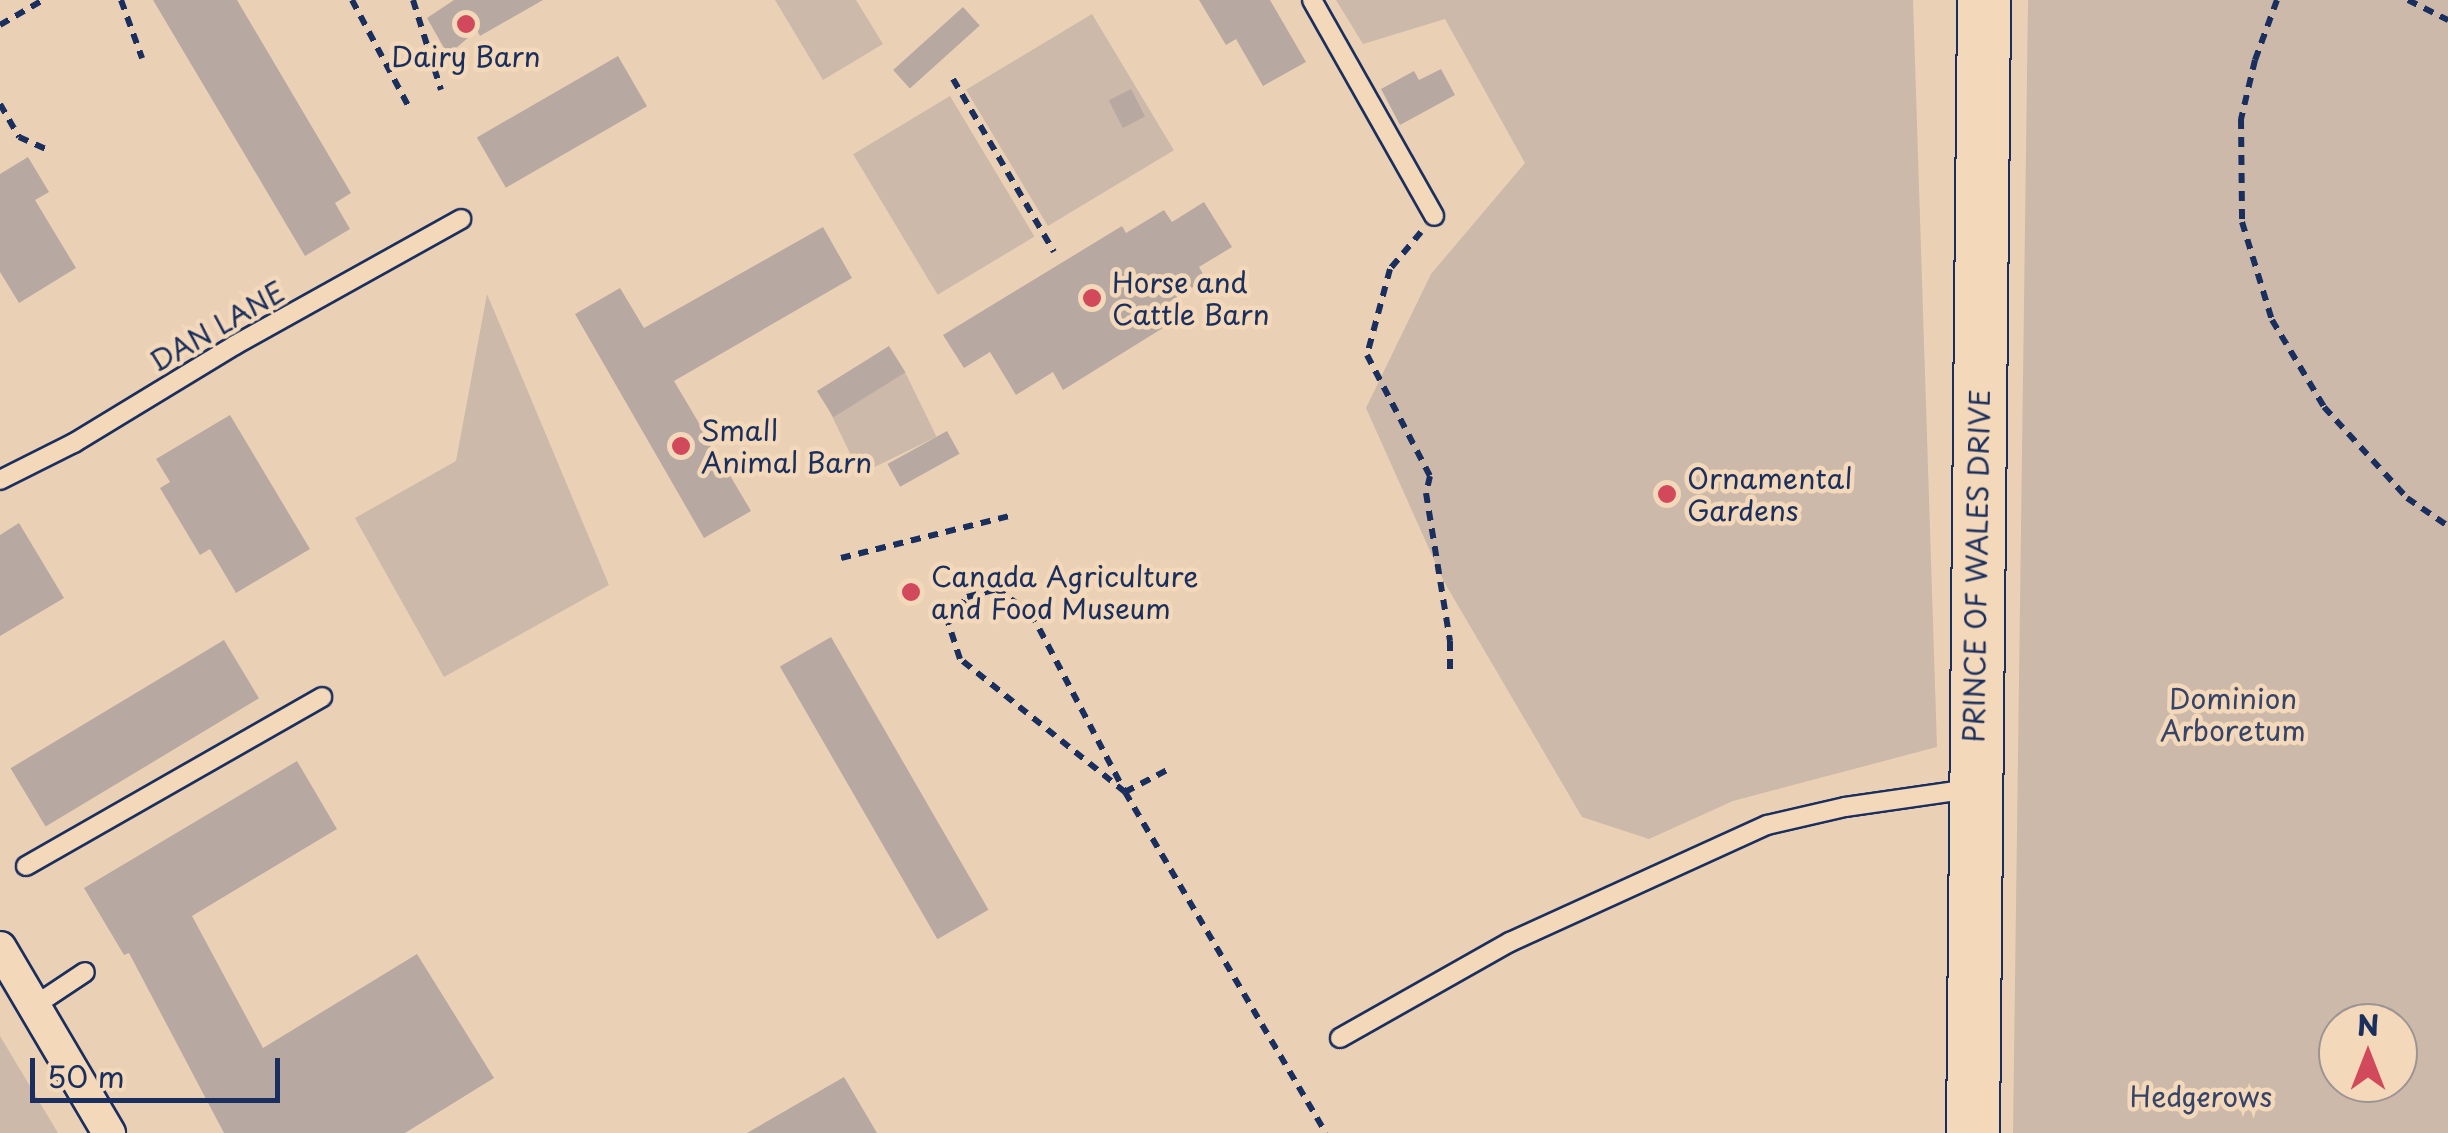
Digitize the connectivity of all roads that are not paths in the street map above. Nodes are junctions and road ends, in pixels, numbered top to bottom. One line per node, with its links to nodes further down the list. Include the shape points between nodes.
1 (1312, 0): 3 (lane)
2 (1984, 0): 7 (main road, PRINCE OF WALES DRIVE)
3 (1434, 216)
4 (461, 219): 5 (lane, DAN LANE)
5 (0, 480)
6 (322, 697): 8 (lane)
7 (1974, 788): 12 (lane, via 1767,825 1510,942); 14 (main road, PRINCE OF WALES DRIVE)
8 (26, 866)
9 (0, 948): 11 (street)
10 (85, 972): 11 (lane)
11 (34, 1006): 13 (street)
12 (1340, 1038)
13 (109, 1133)
14 (1972, 1133)

